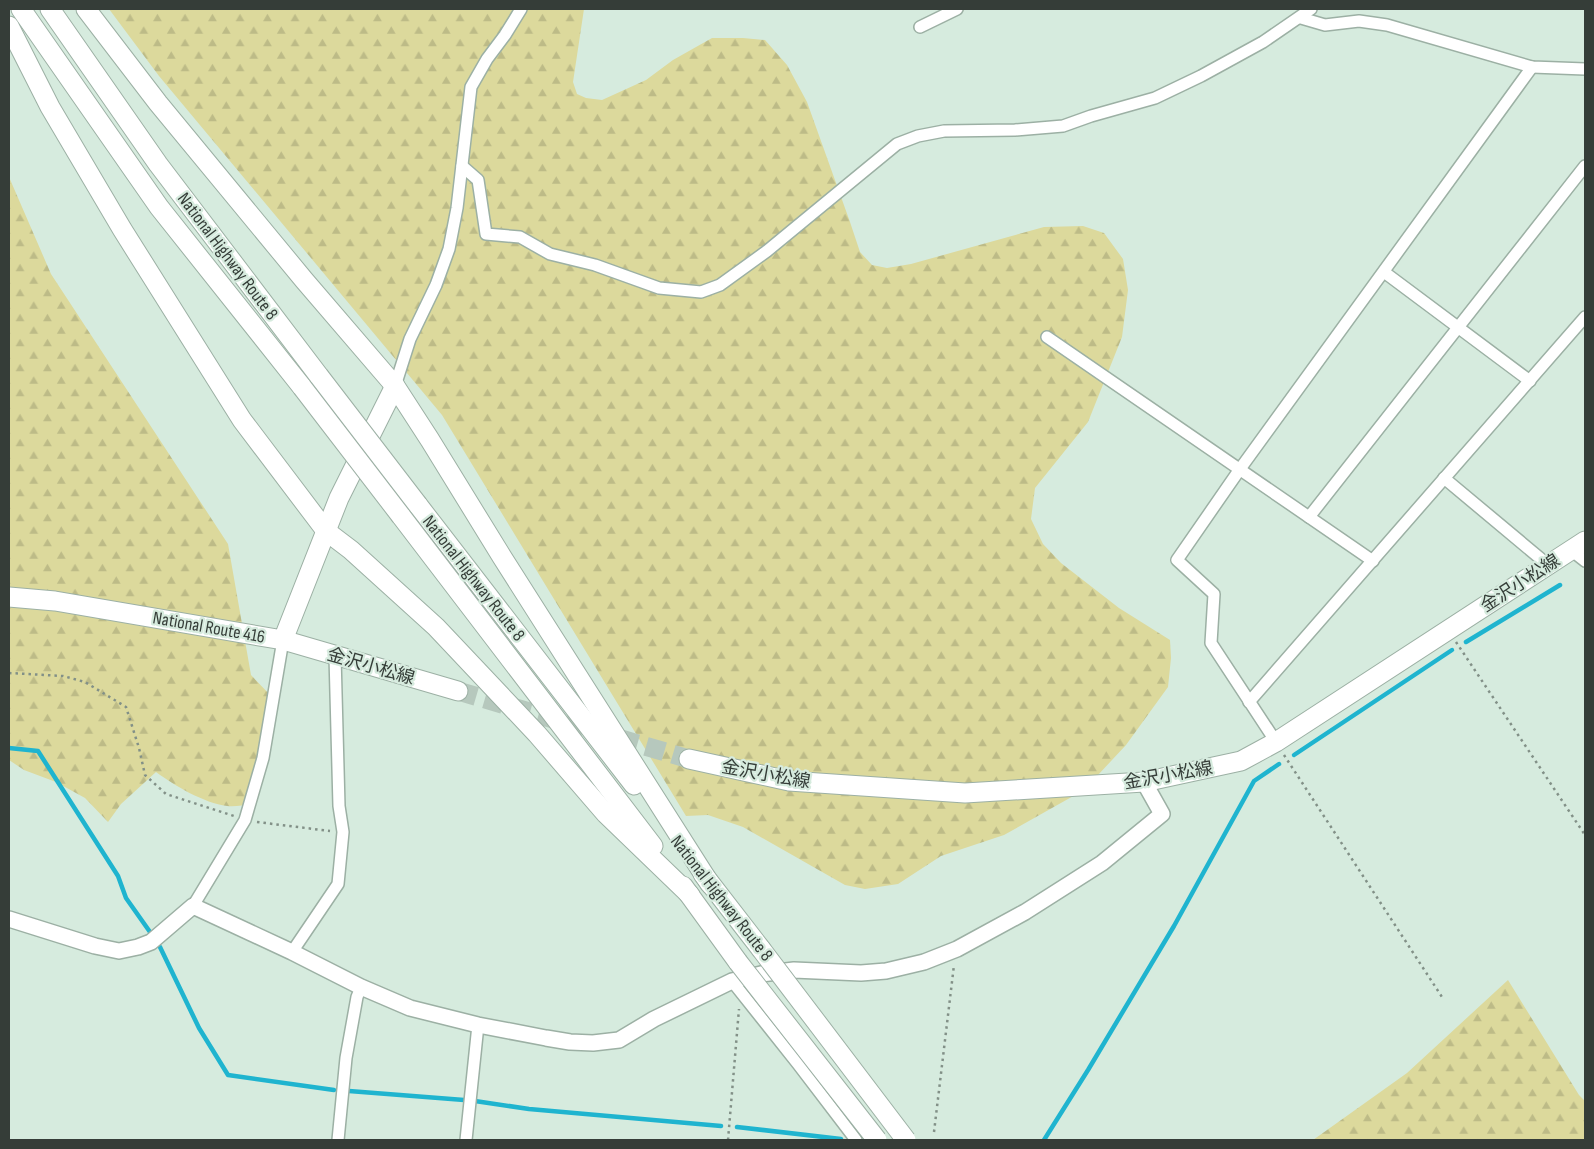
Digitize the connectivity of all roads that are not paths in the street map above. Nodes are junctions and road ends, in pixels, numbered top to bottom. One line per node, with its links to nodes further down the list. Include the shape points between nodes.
1 (21, 9): 36 (main road, National Highway Route 8, bridge, via 159,207 302,387)
2 (50, 9): 35 (main road, National Highway Route 8, bridge, via 158,164)
3 (86, 9): 19 (main road, via 158,104)
4 (521, 9): 12 (street, via 471,87)
5 (957, 9): 9 (street)
6 (1311, 9): 7 (street)
7 (1301, 18): 10 (street, via 1325,25 1359,21 1387,25); 12 (street, via 1202,76 1155,98 1063,126 944,131 897,144 767,250 720,285 701,292 659,288 595,265 550,254 520,237 486,234 478,180)
8 (9, 26): 23 (main road, via 50,107 148,271 242,420)
9 (920, 27)
10 (1532, 67): 11 (street); 14 (street)
11 (1585, 69)
12 (462, 166): 19 (street, via 449,249 410,340)
13 (1585, 166): 16 (street)
14 (1384, 272): 16 (street); 20 (street)
15 (1585, 317): 18 (street)
16 (1458, 327): 18 (street); 22 (street)
17 (1047, 337): 20 (street)
18 (1530, 380): 21 (street)
19 (395, 386): 23 (main road, National Route 416); 35 (main road)
20 (1240, 469): 22 (street); 31 (street, via 1177,560 1214,594 1211,642)
21 (1444, 478): 25 (street); 26 (street)
22 (1309, 517): 25 (street)
23 (326, 530): 28 (main road, National Route 416); 36 (main road, via 436,627 537,734 606,814)
24 (1580, 551): 26 (main road, 金沢小松線)
25 (1373, 561): 31 (street)
26 (1547, 564): 32 (main road, 金沢小松線)
27 (9, 597): 28 (main road, National Route 416, via 55,601)
28 (283, 640): 29 (main road, 金沢小松線); 37 (street, via 263,758 245,820)
29 (335, 656): 30 (main road, 金沢小松線); 39 (street, via 342,832 338,884)
30 (458, 690)
31 (1249, 702): 32 (street)
32 (1276, 742): 34 (main road, 金沢小松線, via 1241,761)
33 (689, 759): 34 (main road, 金沢小松線, via 789,781 965,793)
34 (1144, 782): 41 (street, via 1162,814 1102,863 957,949 924,962 886,971 794,970 761,974)
35 (710, 884): 47 (main road, National Highway Route 8, bridge)
36 (690, 895): 46 (main road, National Highway Route 8, bridge)
37 (193, 906): 38 (street, via 150,942 119,951); 39 (street)
38 (9, 919)
39 (292, 952): 40 (street)
40 (361, 987): 42 (street, via 410,1008); 43 (street, via 346,1058)
41 (736, 987): 42 (street, via 654,1019 619,1040 570,1042); 45 (street)
42 (478, 1025): 44 (street)
43 (338, 1140)
44 (466, 1140)
45 (856, 1140)
46 (877, 1140)
47 (906, 1140)

